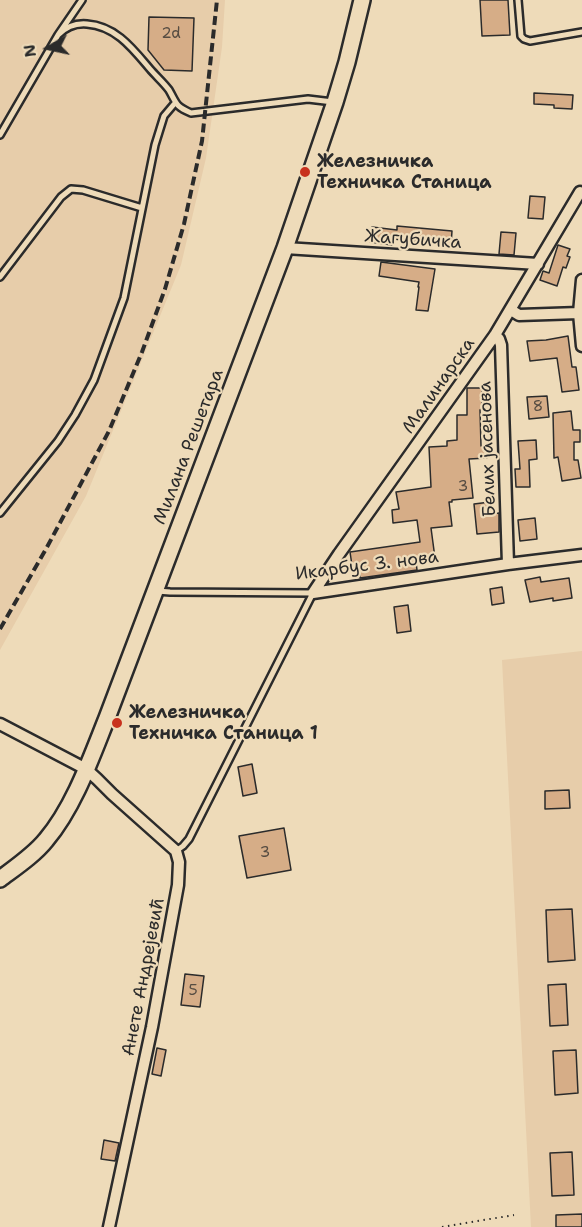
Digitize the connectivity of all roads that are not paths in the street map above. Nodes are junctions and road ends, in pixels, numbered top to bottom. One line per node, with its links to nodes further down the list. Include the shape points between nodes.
1 (82, 0): 5 (lane)
2 (362, 0): 6 (street, Милана Решетара)
3 (518, 0): 4 (lane, via 524,39)
4 (582, 32)
5 (58, 35): 7 (lane, via 65,28 83,24 117,33 168,90); 8 (lane)
6 (335, 102): 7 (lane, via 308,99 191,113); 11 (street, Милана Решетара)
7 (175, 104): 10 (lane, via 164,116)
8 (0, 135)
9 (580, 192): 12 (street, Малинарска)
10 (142, 208): 13 (lane, via 83,190 66,191); 19 (lane, via 124,298 94,380 58,441)
11 (285, 248): 12 (street, Жагубичка); 22 (street, Милана Решетара)
12 (538, 264): 15 (street, Малинарска)
13 (0, 277)
14 (582, 280): 16 (street)
15 (511, 310): 16 (street, via 519,315); 17 (street, Малинарска)
16 (579, 314): 18 (street)
17 (495, 335): 21 (street, Белих јасенова, via 501,345); 23 (street, Малинарска)
18 (582, 346)
19 (0, 513)
20 (582, 555): 21 (street, Икарбус 3. нова)
21 (508, 564): 23 (street, Икарбус 3. нова)
22 (156, 591): 23 (lane, Икарбус 3. нова); 25 (street, Милана Решетара)
23 (313, 593): 26 (lane, via 189,839)
24 (0, 724): 25 (street)
25 (86, 769): 26 (street); 27 (street, Милана Решетара, via 64,814 45,841)
26 (176, 851): 28 (street, Анете Андрејевић, via 178,885)
27 (0, 879)
28 (109, 1227)

